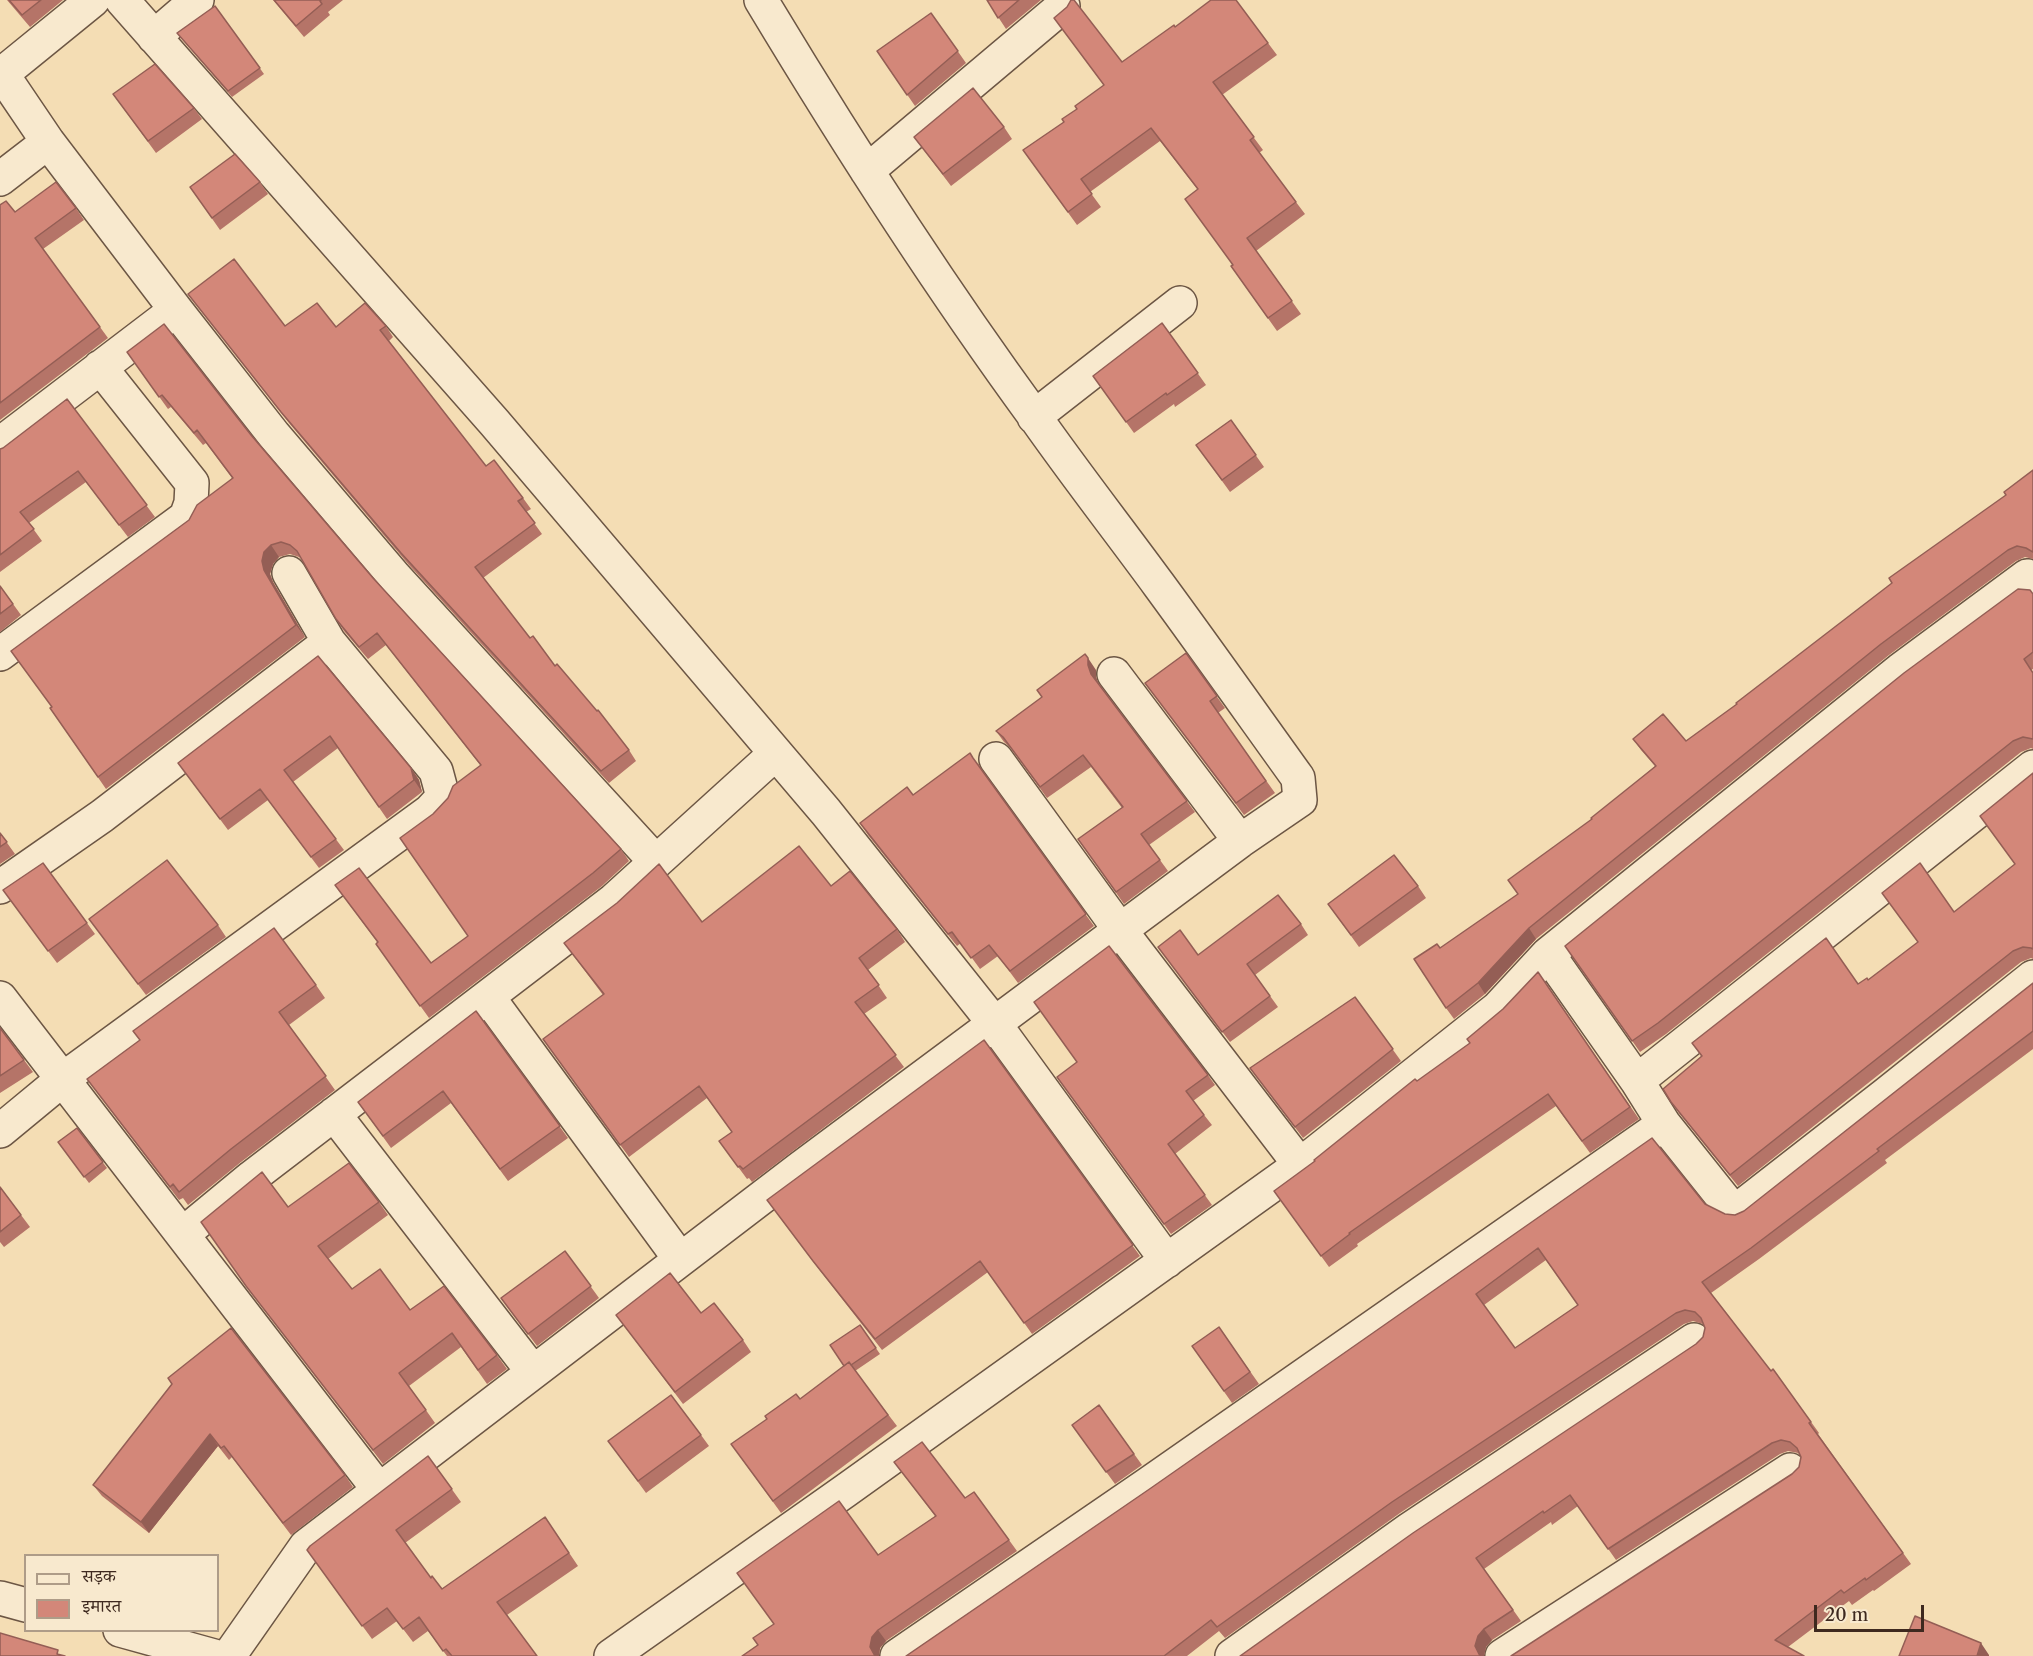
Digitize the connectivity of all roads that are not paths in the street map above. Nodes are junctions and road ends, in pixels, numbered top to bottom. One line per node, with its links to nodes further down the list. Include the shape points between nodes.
1 (93, 0): 7 (street)
2 (122, 0): 6 (street)
3 (197, 0): 6 (street)
4 (761, 0): 9 (street)
5 (1064, 6): 9 (street)
6 (154, 37): 21 (street, via 494,422)
7 (1, 73): 8 (street)
8 (48, 142): 10 (street); 12 (street)
9 (867, 171): 14 (street)
10 (0, 178)
11 (1180, 303): 14 (street)
12 (176, 310): 13 (street); 25 (street, via 274,435 395,577)
13 (100, 367): 15 (street); 19 (street, via 192,483 186,518)
14 (1034, 417): 24 (street, via 1298,778 1300,800)
15 (0, 444)
16 (289, 573): 18 (street)
17 (2033, 583): 28 (street, via 2027,576 1900,670)
18 (329, 642): 26 (street, via 102,816); 33 (street, via 436,771 443,797 430,812)
19 (0, 654)
20 (1114, 674): 24 (street)
21 (776, 753): 25 (street); 32 (street)
22 (996, 759): 27 (street)
23 (2033, 767): 34 (street)
24 (1240, 840): 27 (street)
25 (656, 862): 30 (street, via 614,900)
26 (0, 887)
27 (1120, 930): 32 (street); 38 (street)
28 (1548, 954): 34 (street); 38 (street, via 1498,1008)
29 (2033, 977): 36 (street, via 1740,1208 1727,1203)
30 (488, 997): 35 (street); 40 (street)
31 (0, 998): 33 (street)
32 (994, 1023): 40 (street); 41 (street)
33 (63, 1079): 37 (street); 39 (street)
34 (1637, 1081): 36 (street)
35 (334, 1114): 39 (street); 43 (street)
36 (1664, 1124): 52 (street)
37 (0, 1131)
38 (1300, 1165): 41 (street)
39 (183, 1234): 45 (street)
40 (680, 1259): 43 (street)
41 (1167, 1261): 51 (street)
42 (1694, 1340): 53 (street, via 1410,1529)
43 (533, 1372): 45 (street)
44 (1790, 1470): 54 (street)
45 (379, 1490): 50 (street, via 306,1546)
46 (0, 1598): 47 (street)
47 (24, 1604)
48 (127, 1632): 49 (street)
49 (214, 1656)
50 (229, 1656)
51 (611, 1656)
52 (897, 1656)
53 (1232, 1656)
54 (1502, 1656)

